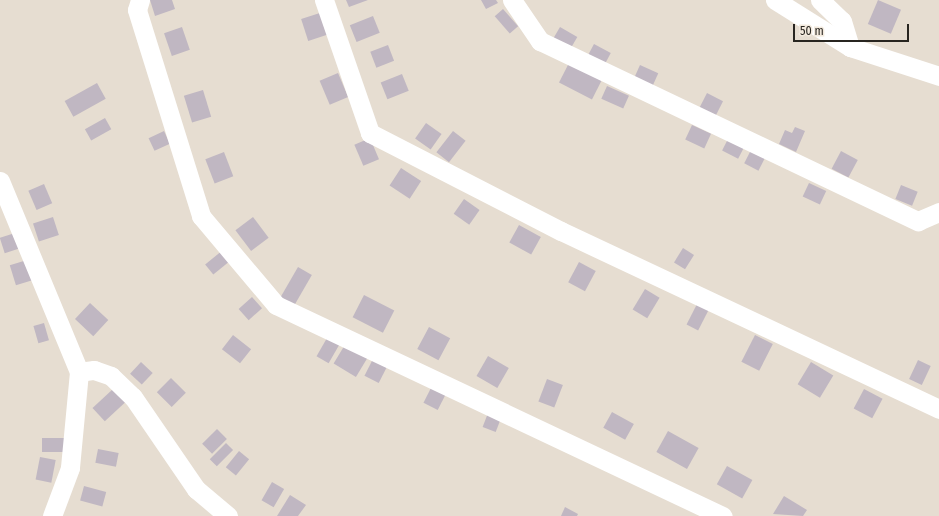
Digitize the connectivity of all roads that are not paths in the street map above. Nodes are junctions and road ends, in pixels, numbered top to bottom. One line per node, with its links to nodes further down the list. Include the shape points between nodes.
1 (140, 0): 14 (street, via 137,10 201,216 276,305)
2 (324, 0): 11 (street, via 370,133 562,231)
3 (512, 0): 9 (street, via 540,41 918,221)
4 (774, 0): 6 (street)
5 (820, 0): 6 (street, via 842,21)
6 (850, 47): 7 (street)
7 (939, 76)
8 (0, 181): 10 (street)
9 (939, 212)
10 (79, 372): 12 (street, via 70,468); 13 (street, via 94,370 116,381 132,397 196,489)
11 (939, 409)
12 (52, 516)
13 (228, 516)
14 (723, 516)

